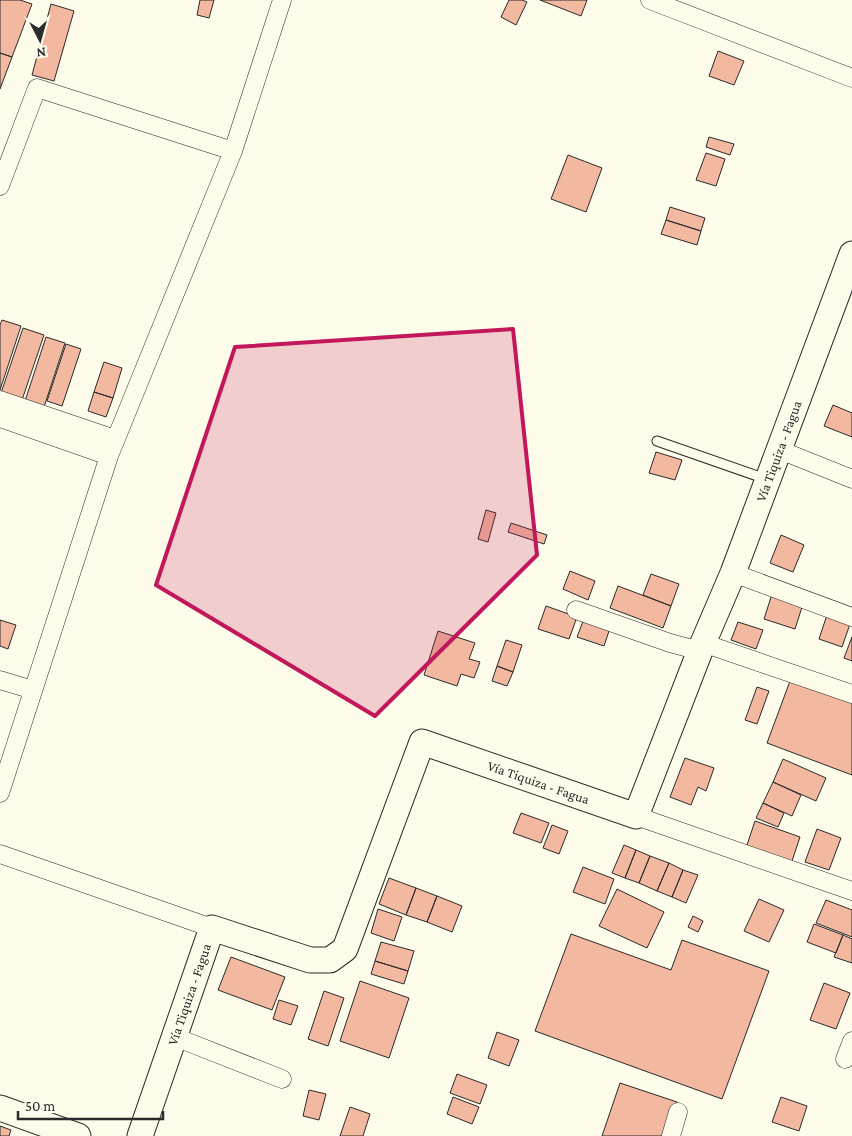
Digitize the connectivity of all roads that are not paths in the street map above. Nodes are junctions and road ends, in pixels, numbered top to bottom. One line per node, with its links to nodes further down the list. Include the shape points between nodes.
1 (282, 0): 4 (street)
2 (650, 0): 3 (street)
3 (852, 78)
4 (233, 151): 5 (street, via 37,88); 9 (street)
5 (0, 186)
6 (852, 254): 11 (street, Vía Tiquiza - Fagua)
7 (0, 400): 9 (street)
8 (0, 418): 12 (street)
9 (115, 439): 12 (street)
10 (657, 441): 13 (lane)
11 (780, 450): 13 (street, Vía Tiquiza - Fagua); 14 (street)
12 (108, 456): 20 (street)
13 (769, 479): 15 (street, Vía Tiquiza - Fagua)
14 (852, 479)
15 (733, 573): 17 (street); 18 (street, Vía Tiquiza - Fagua)
16 (576, 610): 18 (street, via 670,643)
17 (852, 617)
18 (701, 647): 21 (street); 23 (street, Vía Tiquiza - Fagua)
19 (0, 680): 20 (street)
20 (33, 690): 22 (street)
21 (852, 694)
22 (0, 793)
23 (636, 816): 25 (street); 26 (street, Vía Tiquiza - Fagua, via 422,742 346,949 330,960 310,960)
24 (0, 854): 26 (street)
25 (852, 891)
26 (212, 928): 27 (street, Vía Tiquiza - Fagua)
27 (175, 1037): 30 (street); 35 (street, Vía Tiquiza - Fagua)
28 (852, 1041): 29 (street)
29 (845, 1060)
30 (282, 1079)
31 (0, 1108): 33 (street)
32 (678, 1112): 36 (street)
33 (43, 1130): 34 (street)
34 (78, 1136)
35 (140, 1136)
36 (671, 1136)

